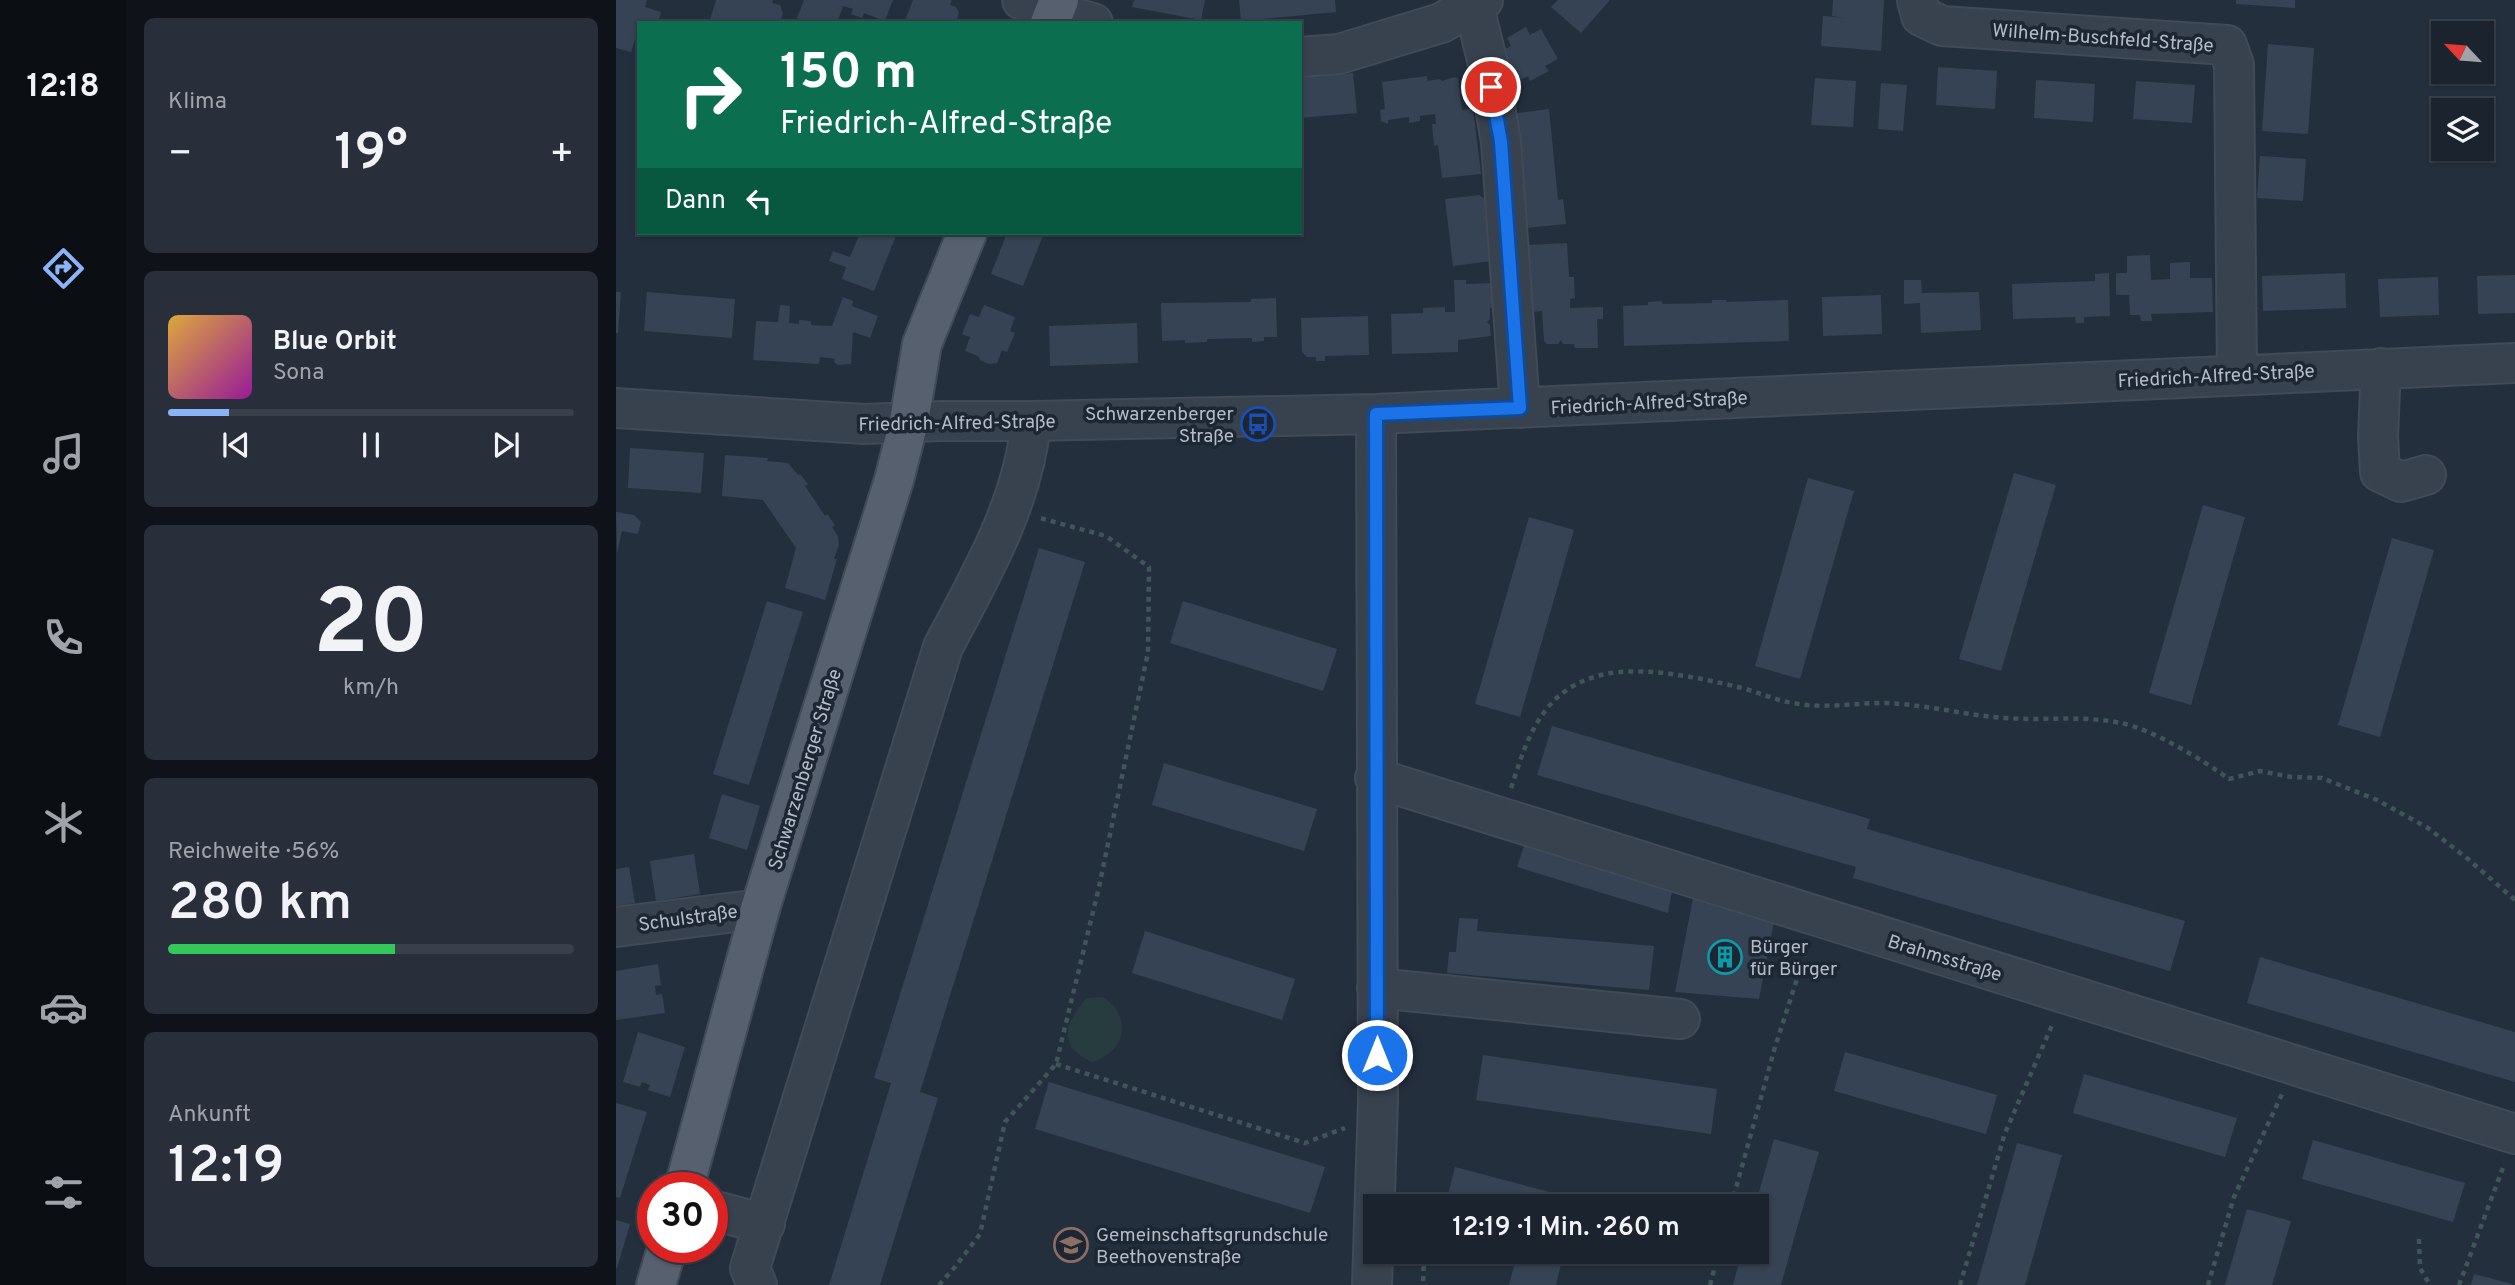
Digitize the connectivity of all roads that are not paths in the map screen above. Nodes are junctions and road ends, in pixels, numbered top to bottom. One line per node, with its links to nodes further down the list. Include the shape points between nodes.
1 (1917, 0): 9 (street, Wilhelm-Buschfeld-Straße, via 1921,16 1942,26 2227,45 2234,65)
2 (1478, 3): 5 (street, via 1441,23 1339,54); 11 (street, via 1501,142)
3 (1047, 9): 4 (street)
4 (1086, 21)
5 (1302, 57)
6 (966, 235): 13 (main road, Schwarzenberger Straße, via 922,344)
7 (2515, 363): 8 (street, Friedrich-Alfred-Straße)
8 (2381, 368): 9 (street, Friedrich-Alfred-Straße); 15 (street, via 2380,472 2401,482)
9 (2237, 374): 11 (street, Friedrich-Alfred-Straße)
10 (616, 408): 13 (street, Friedrich-Alfred-Straße, via 845,423)
11 (1520, 408): 12 (street, Friedrich-Alfred-Straße)
12 (1376, 414): 14 (street, Friedrich-Alfred-Straße); 16 (street)
13 (909, 421): 14 (street, Friedrich-Alfred-Straße); 17 (main road, Schwarzenberger Straße)
14 (1031, 421): 24 (street, via 1028,450 1008,510 988,561 943,647)
15 (2426, 475)
16 (1376, 778): 19 (street); 21 (street, Brahmsstraße, via 2293,1065)
17 (760, 909): 18 (street, Schulstraße); 22 (main road, Schwarzenberger Straße)
18 (616, 927)
19 (1377, 988): 20 (street); 28 (street)
20 (1680, 1019)
21 (2510, 1147)
22 (688, 1172)
23 (728, 1214): 24 (street)
24 (765, 1224): 27 (street, via 750,1268)
25 (663, 1263): 26 (main road)
26 (656, 1285)
27 (757, 1285)
28 (1372, 1285)

